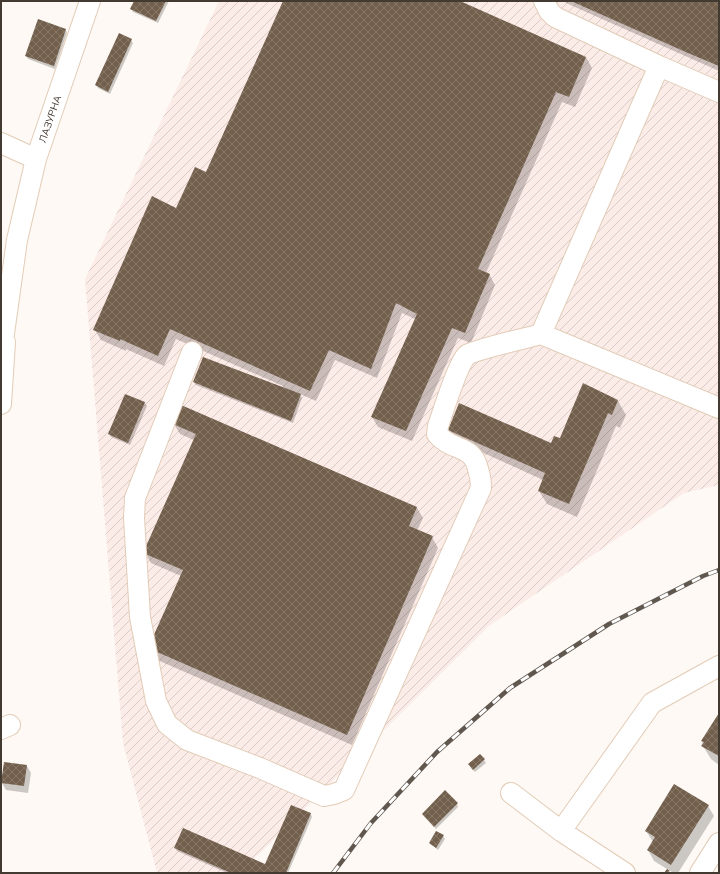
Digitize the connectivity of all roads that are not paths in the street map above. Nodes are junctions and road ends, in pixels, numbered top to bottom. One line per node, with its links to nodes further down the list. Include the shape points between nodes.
1 (90, 1): 6 (street, ЛАЗУРНА)
2 (544, 1): 3 (street, via 555,17)
3 (659, 66): 4 (street); 9 (street)
4 (719, 92)
5 (1, 142): 6 (street)
6 (36, 159): 7 (street, ЛАЗУРНА)
7 (9, 237): 8 (street, ЛАЗУРНА)
8 (7, 318): 11 (street); 12 (street)
9 (541, 334): 10 (street, via 467,355 461,364 437,434 442,441 467,450 476,459 481,488 344,790 324,796 187,740 167,724 156,701 140,617 135,498); 13 (street)
10 (192, 352)
11 (1, 355)
12 (1, 404)
13 (719, 408)
14 (719, 666): 16 (street, via 652,703)
15 (512, 793): 16 (street)
16 (561, 832): 18 (street)
17 (719, 843): 19 (street)
18 (625, 873)
19 (700, 873)

